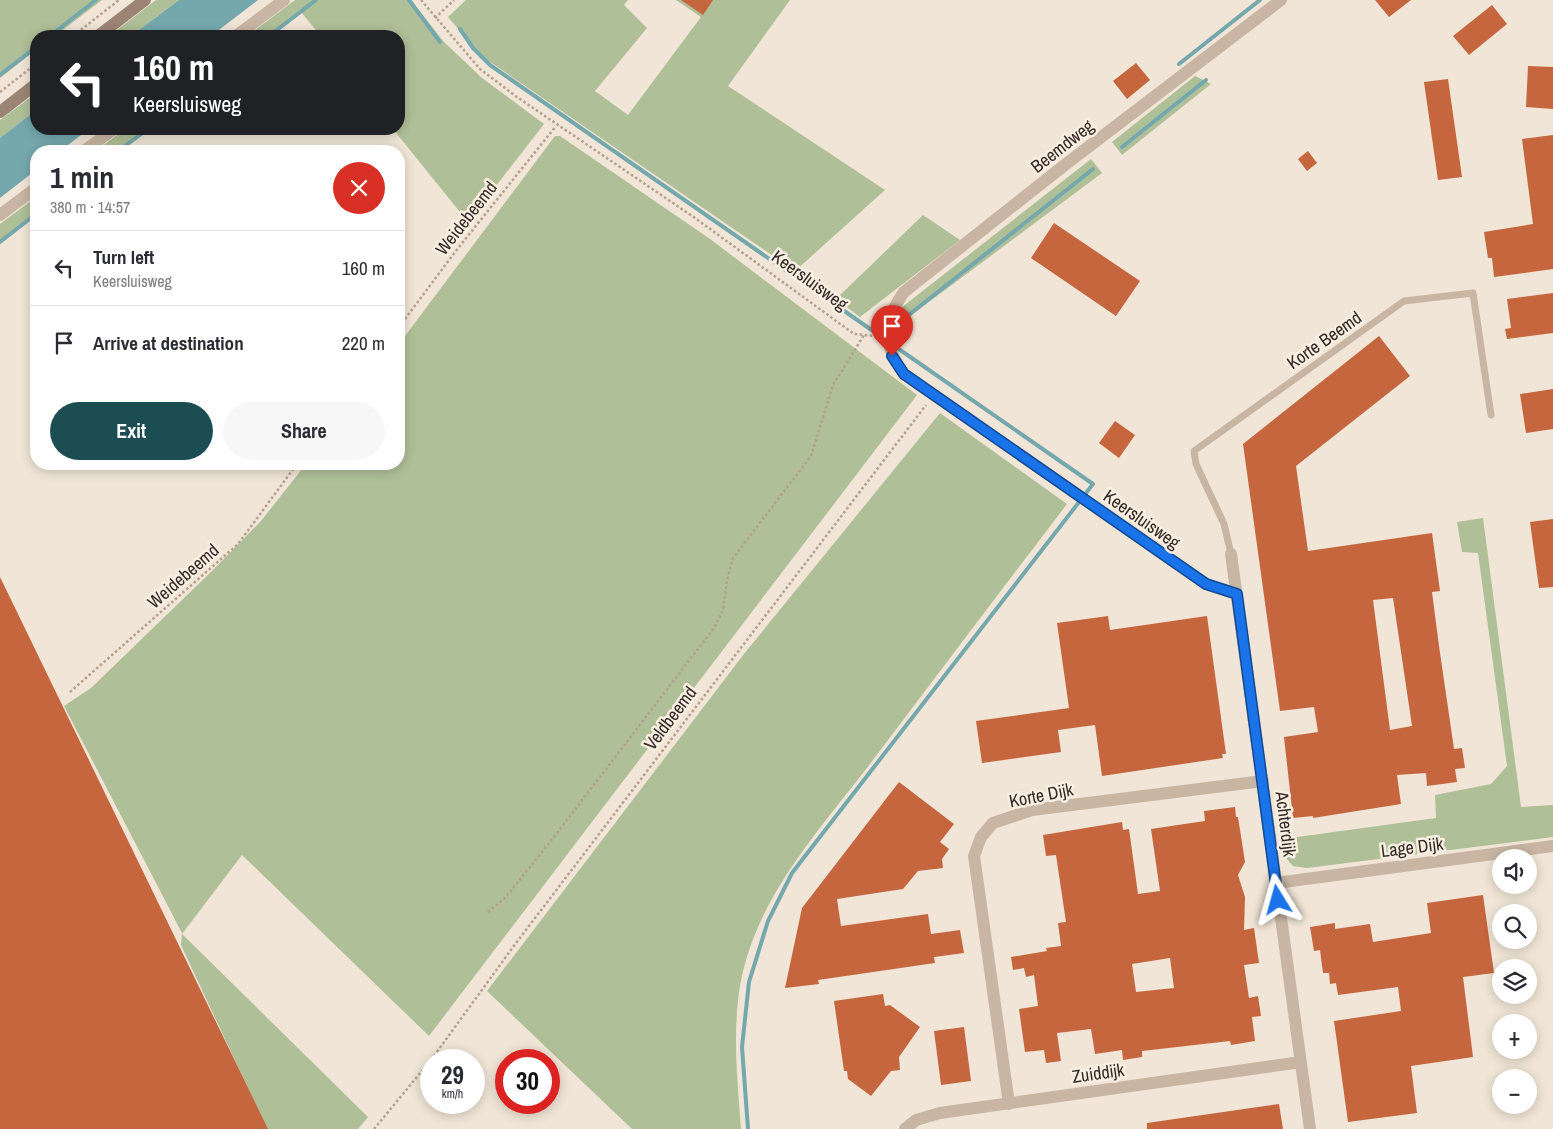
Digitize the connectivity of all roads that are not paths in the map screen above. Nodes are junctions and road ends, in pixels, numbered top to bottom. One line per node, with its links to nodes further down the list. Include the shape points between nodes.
1 (145, 0): 4 (main road)
2 (284, 0): 5 (street)
3 (1281, 0): 12 (street, Beemdweg, via 904,292 894,308)
4 (106, 30)
5 (244, 30)
6 (30, 89): 7 (main road)
7 (0, 112)
8 (106, 135): 9 (street)
9 (92, 145)
10 (30, 192): 11 (street)
11 (0, 215)
12 (886, 336): 15 (street, Keersluisweg, via 892,356 904,374 1206,584)
13 (1491, 415): 14 (lane, Korte Beemd, via 1473,293 1404,301 1194,451 1196,464 1224,524)
14 (1231, 554): 15 (street, Achterdijk)
15 (1237, 594): 16 (street, Achterdijk)
16 (1263, 781): 18 (street, Achterdijk); 20 (street, Korte Dijk, via 1032,810 993,823 981,837 974,856)
17 (1553, 846): 18 (street, Lage Dijk)
18 (1276, 882): 19 (street, Achterdijk)
19 (1301, 1062): 20 (street, Zuiddijk); 22 (street, Achterdijk)
20 (1009, 1104): 21 (street, Zuiddijk, via 940,1113 916,1120)
21 (905, 1129)
22 (1310, 1129)

